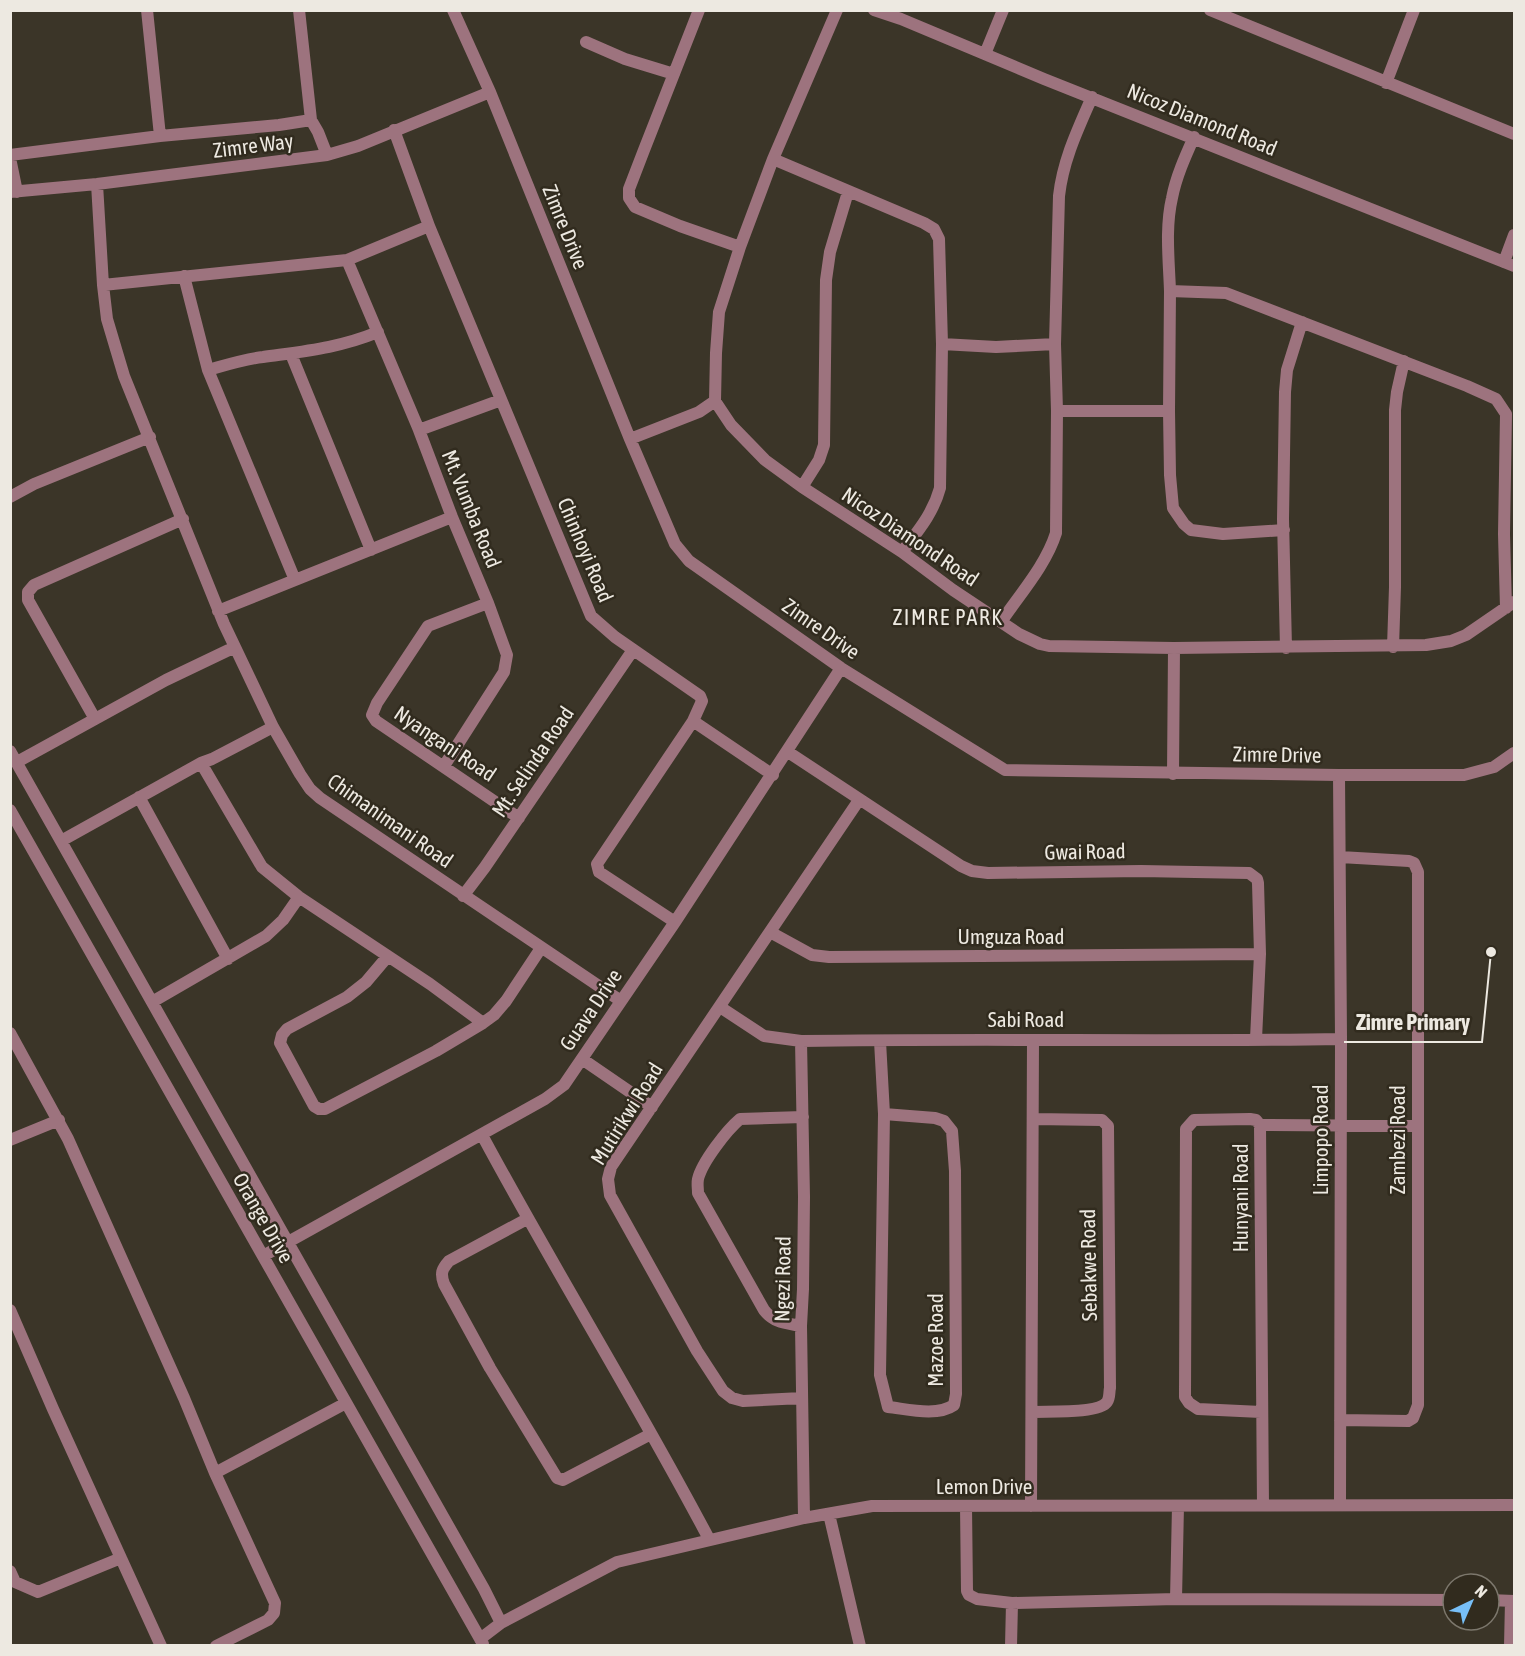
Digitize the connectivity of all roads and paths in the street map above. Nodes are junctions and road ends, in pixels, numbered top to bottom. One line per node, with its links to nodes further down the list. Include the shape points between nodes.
1 (147, 10): 19 (street)
2 (299, 10): 16 (street)
3 (453, 10): 14 (street, Zimre Drive)
4 (699, 10): 12 (street)
5 (837, 10): 23 (street)
6 (874, 10): 11 (street, Nicoz Diamond Road)
7 (1003, 10): 11 (street)
8 (1210, 10): 13 (street)
9 (1414, 10): 13 (street)
10 (586, 42): 12 (street)
11 (985, 54): 15 (street, Nicoz Diamond Road)
12 (674, 74): 29 (street, via 629,189 629,198 635,207)
13 (1386, 83): 18 (street)
14 (490, 92): 17 (street, Zimre Way); 48 (street, Zimre Drive)
15 (1092, 97): 20 (street, Nicoz Diamond Road); 38 (street, via 1061,175)
16 (310, 120): 19 (street); 21 (street)
17 (394, 130): 21 (street, Zimre Way); 27 (street, Chinhoyi Road)
18 (1515, 134)
19 (160, 136): 22 (street)
20 (1194, 137): 31 (street, Nicoz Diamond Road); 34 (street, via 1171,200)
21 (327, 155): 24 (street, Zimre Way)
22 (10, 157): 25 (street)
23 (773, 159): 26 (street); 29 (street)
24 (97, 184): 25 (street, Zimre Way); 33 (street, Chimanimani Road)
25 (14, 192)
26 (848, 192): 37 (street, via 934,229 939,239); 49 (street, via 826,280 824,445)
27 (429, 226): 30 (street); 42 (street, Chinhoyi Road)
28 (1515, 235): 31 (street)
29 (740, 247): 43 (street, via 720,312)
30 (347, 260): 32 (street); 36 (street, Mt. Vumba Road)
31 (1509, 264)
32 (184, 276): 33 (street); 41 (street)
33 (103, 285): 47 (street, Chimanimani Road, via 107,319 124,376)
34 (1170, 291): 35 (street, via 1226,294); 45 (street)
35 (1302, 322): 40 (street); 53 (street, via 1286,381)
36 (378, 332): 39 (street, via 351,343); 46 (street, Mt. Vumba Road)
37 (942, 344): 38 (street); 55 (street, via 940,488 929,516)
38 (1055, 344): 44 (street)
39 (291, 354): 41 (street); 54 (street)
40 (1404, 361): 58 (street, via 1496,399 1504,409); 62 (street, via 1395,410)
41 (208, 370): 56 (street)
42 (501, 400): 46 (street); 65 (street, Chinhoyi Road, via 591,616)
43 (715, 401): 48 (street, via 699,412); 49 (street, Nicoz Diamond Road, via 731,425 765,460)
44 (1057, 411): 45 (street); 60 (street, via 1056,533)
45 (1169, 411): 53 (street, via 1173,508 1184,524 1191,530 1223,534)
46 (419, 430): 51 (street, Mt. Vumba Road)
47 (150, 437): 50 (street); 52 (street, Chimanimani Road)
48 (630, 439): 66 (street, Zimre Drive, via 675,544 689,561)
49 (802, 487): 55 (street, Nicoz Diamond Road)
50 (10, 497)
51 (452, 517): 54 (street); 57 (street, Mt. Vumba Road)
52 (183, 519): 59 (street, Chimanimani Road); 67 (street, via 34,585 28,592 28,600)
53 (1284, 530): 64 (street)
54 (370, 550): 56 (street)
55 (902, 552): 60 (street, Nicoz Diamond Road)
56 (295, 580): 59 (street)
57 (488, 603): 74 (street, Mt. Vumba Road, via 507,655 504,672); 74 (street, Nyangani Road, via 428,626 372,712 376,721)
58 (1510, 605): 62 (street, Nicoz Diamond Road, via 1451,641)
59 (218, 611): 61 (street, Chimanimani Road)
60 (1001, 622): 63 (street, Nicoz Diamond Road, via 1018,634 1049,646)
61 (235, 647): 67 (street); 69 (street, Chimanimani Road)
62 (1393, 647): 64 (street, Nicoz Diamond Road)
63 (1174, 648): 64 (street, Nicoz Diamond Road); 75 (street)
64 (1286, 648)
65 (633, 650): 68 (street, Chinhoyi Road, via 700,696 701,706); 81 (street, Mt. Selinda Road)
66 (841, 668): 70 (street, Guava Drive); 75 (street, Zimre Drive, via 1005,770)
67 (95, 719): 72 (street)
68 (693, 721): 76 (street); 86 (street, Chinhoyi Road, via 597,864 599,872)
69 (273, 727): 73 (street); 84 (street, Chimanimani Road, via 300,774 320,798)
70 (788, 752): 76 (street, Guava Drive); 79 (street, Gwai Road)
71 (1515, 753): 77 (street, Zimre Drive, via 1494,766 1464,775)
72 (14, 757): 82 (street)
73 (201, 763): 78 (street); 85 (street, via 262,867)
74 (444, 766): 81 (street, Nyangani Road)
75 (1173, 774): 77 (street, Zimre Drive)
76 (773, 775): 86 (street, Guava Drive)
77 (1339, 776): 83 (street, Limpopo Road)
78 (139, 797): 82 (street); 91 (street)
79 (859, 800): 87 (street, Mutirikwi Road); 89 (street, Gwai Road, via 972,871 1248,873 1258,883)
80 (10, 810): 115 (street, Orange Drive)
81 (519, 818): 84 (street, Mt. Selinda Road)
82 (61, 841): 93 (street)
83 (1340, 857): 98 (street, Limpopo Road); 110 (street, Zambezi Road, via 1409,861 1417,868)
84 (463, 896): 88 (street, Chimanimani Road)
85 (299, 897): 90 (street); 91 (street, via 267,936)
86 (675, 922): 92 (street, Guava Drive)
87 (770, 932): 89 (street, Umguza Road, via 812,955 829,957); 94 (street, Mutirikwi Road)
88 (541, 948): 92 (street, Chimanimani Road); 95 (street, via 506,1001)
89 (1260, 954): 97 (street, Gwai Road)
90 (388, 956): 95 (street); 95 (street, via 347,997 282,1035 279,1043 314,1106 325,1109)
91 (228, 959): 93 (street)
92 (621, 1001): 102 (street, Guava Drive)
93 (152, 1002): 114 (street)
94 (720, 1007): 100 (street, Sabi Road, via 764,1036); 103 (street, Mutirikwi Road)
95 (483, 1023)
96 (10, 1033): 107 (street)
97 (1256, 1039): 98 (street, Sabi Road); 99 (street, Sabi Road)
98 (1341, 1039): 109 (street, Limpopo Road)
99 (1034, 1040): 101 (street, Sabi Road); 106 (street)
100 (801, 1041): 101 (street, Sabi Road); 105 (street, Ngezi Road)
101 (880, 1041): 104 (street, Mazoe Road)
102 (582, 1059): 103 (street); 111 (street, Guava Drive, via 556,1092)
103 (652, 1107): 118 (street, Mutirikwi Road, via 609,1171 610,1195 723,1391 743,1401)
104 (884, 1114): 104 (street, Mazoe Road, via 880,1375 888,1407 946,1410 954,1405 956,1394 952,1131 944,1121 935,1118)
105 (803, 1117): 117 (street, Ngezi Road); 117 (street, via 740,1119 717,1145 697,1183 698,1193 764,1310 777,1322)
106 (1034, 1119): 120 (street); 120 (street, Sebakwe Road, via 1102,1120 1108,1126 1110,1388 1109,1399 1101,1407)
107 (59, 1120): 112 (street); 124 (street)
108 (1260, 1125): 109 (street); 121 (street, Hunyani Road); 121 (street, Hunyani Road, via 1250,1119 1203,1119 1194,1120 1186,1129 1185,1397 1198,1409)
109 (1340, 1125): 110 (street); 122 (street, Limpopo Road)
110 (1417, 1126): 122 (street, Zambezi Road, via 1417,1411 1413,1418 1399,1422)
111 (482, 1135): 113 (street); 114 (street, Guava Drive)
112 (10, 1140)
113 (527, 1219): 123 (street); 123 (street, via 449,1261 441,1275 490,1368 557,1478 562,1480)
114 (288, 1242): 115 (street, Guava Drive); 140 (street)
115 (263, 1256): 119 (street, Orange Drive)
116 (10, 1310): 134 (street)
117 (801, 1326): 118 (street, Ngezi Road)
118 (802, 1398): 132 (street, Ngezi Road)
119 (346, 1403): 124 (street); 141 (street, Orange Drive)
120 (1032, 1412): 129 (street)
121 (1261, 1412): 125 (street, Hunyani Road)
122 (1340, 1420): 126 (street, Limpopo Road)
123 (651, 1434): 133 (street)
124 (215, 1473): 143 (street, via 275,1603 268,1620)
125 (1263, 1505): 126 (street, Lemon Drive); 130 (street, Lemon Drive)
126 (1340, 1505): 127 (street, Lemon Drive)
127 (1515, 1505)
128 (966, 1506): 129 (street, Lemon Drive); 131 (street, Lemon Drive, via 872,1506); 139 (street, via 967,1591 977,1599)
129 (1031, 1506): 130 (street, Lemon Drive)
130 (1178, 1506): 136 (street)
131 (829, 1514): 132 (street, Lemon Drive); 144 (street)
132 (804, 1518): 133 (street, Lemon Drive)
133 (709, 1539): 140 (street, Lemon Drive, via 617,1562)
134 (121, 1558): 135 (street, via 38,1592 15,1582); 142 (street)
135 (10, 1571)
136 (1176, 1599): 137 (street); 139 (street)
137 (1441, 1600)
138 (1513, 1601): 146 (street)
139 (1012, 1603): 145 (street)
140 (501, 1623): 141 (street, Lemon Drive)
141 (481, 1642)
142 (161, 1646)
143 (216, 1646)
144 (860, 1646)
145 (1011, 1646)
146 (1510, 1646)

